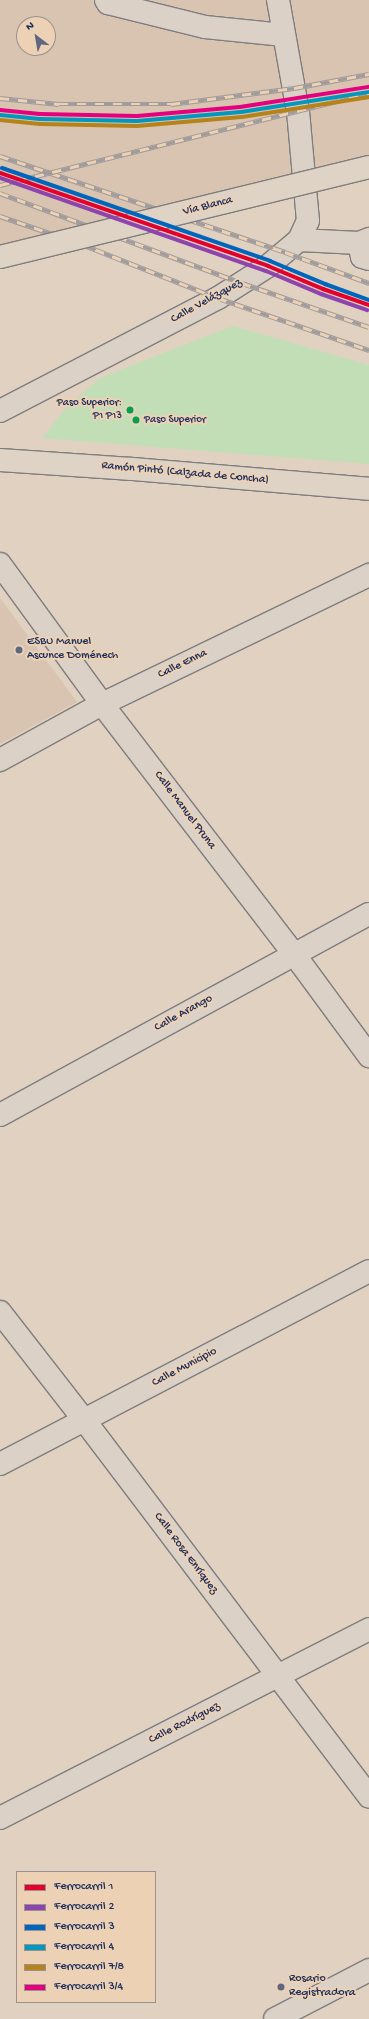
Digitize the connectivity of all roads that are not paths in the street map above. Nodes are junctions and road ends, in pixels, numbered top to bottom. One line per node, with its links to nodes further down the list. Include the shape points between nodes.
1 (106, 0): 3 (street, via 108,3 205,27)
2 (278, 0): 3 (street, Calle Velázquez)
3 (284, 35): 5 (street, Calle Velázquez, via 298,112 308,221)
4 (369, 167): 7 (main road, Vía Blanca, bridge)
5 (299, 240): 6 (street); 8 (street, Calle Velázquez, via 268,266 218,298)
6 (366, 247)
7 (0, 257)
8 (0, 411)
9 (0, 460): 10 (main road, Ramón Pintó (Calzada de Concha))
10 (369, 489)
11 (0, 564): 13 (street, Calle Manuel Pruna)
12 (369, 575): 13 (street, Calle Enna)
13 (102, 704): 14 (street, Calle Enna); 16 (street, Calle Manuel Pruna)
14 (0, 760)
15 (369, 914): 16 (street, Calle Arango)
16 (294, 954): 17 (street, Calle Manuel Pruna); 18 (street, Calle Arango)
17 (369, 1056)
18 (0, 1115)
19 (369, 1271): 21 (street, Calle Municipio)
20 (0, 1312): 21 (street, Calle Rosa Enríquez)
21 (85, 1421): 22 (street, Calle Municipio); 24 (street, Calle Rosa Enríquez)
22 (0, 1464)
23 (369, 1629): 24 (street, Calle Rodríguez)
24 (278, 1677): 25 (street, Calle Rosa Enríquez); 26 (street, Calle Rodríguez)
25 (369, 1797)
26 (0, 1818)
27 (369, 1970): 28 (street)
28 (275, 2019)

